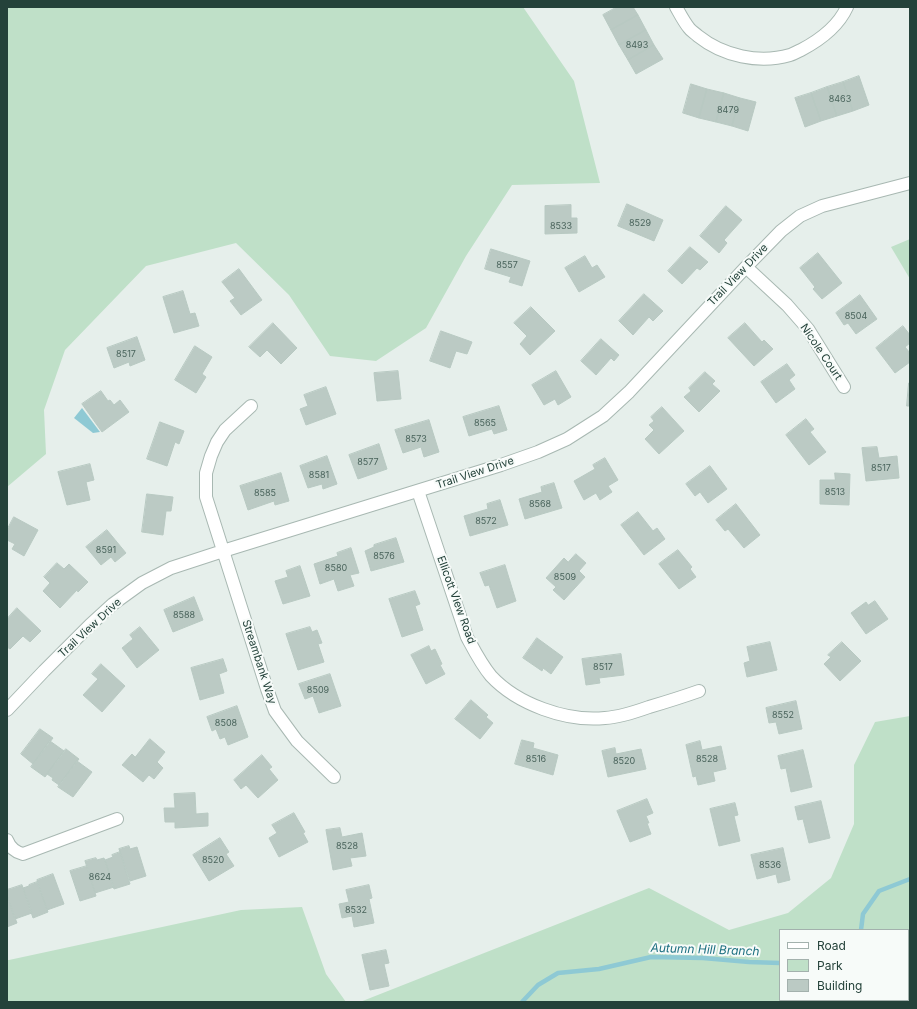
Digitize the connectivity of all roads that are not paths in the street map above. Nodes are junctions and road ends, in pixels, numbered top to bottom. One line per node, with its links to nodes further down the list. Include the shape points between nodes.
1 (676, 7): 2 (street, via 689,28 723,52 768,58 791,55 813,44 830,30)
2 (847, 7)
3 (910, 183): 4 (street, Trail View Drive, via 822,206 800,216 781,231)
4 (746, 267): 5 (street, Nicole Court, via 787,305 808,329); 7 (street, Trail View Drive, via 629,392 602,416 567,439 538,452)
5 (844, 387)
6 (251, 406): 8 (street, Streambank Way, via 225,430 217,442 206,473 206,497)
7 (418, 492): 8 (street, Trail View Drive); 9 (street, Ellicott View Road, via 467,637 491,676 509,691 555,713 580,718 626,715)
8 (223, 551): 10 (street, Trail View Drive, via 171,568 142,583 113,604); 11 (street, Streambank Way, via 275,711 296,741)
9 (699, 691)
10 (7, 710)
11 (334, 777)
12 (117, 819): 13 (street, via 23,854 11,848)
13 (7, 840)

